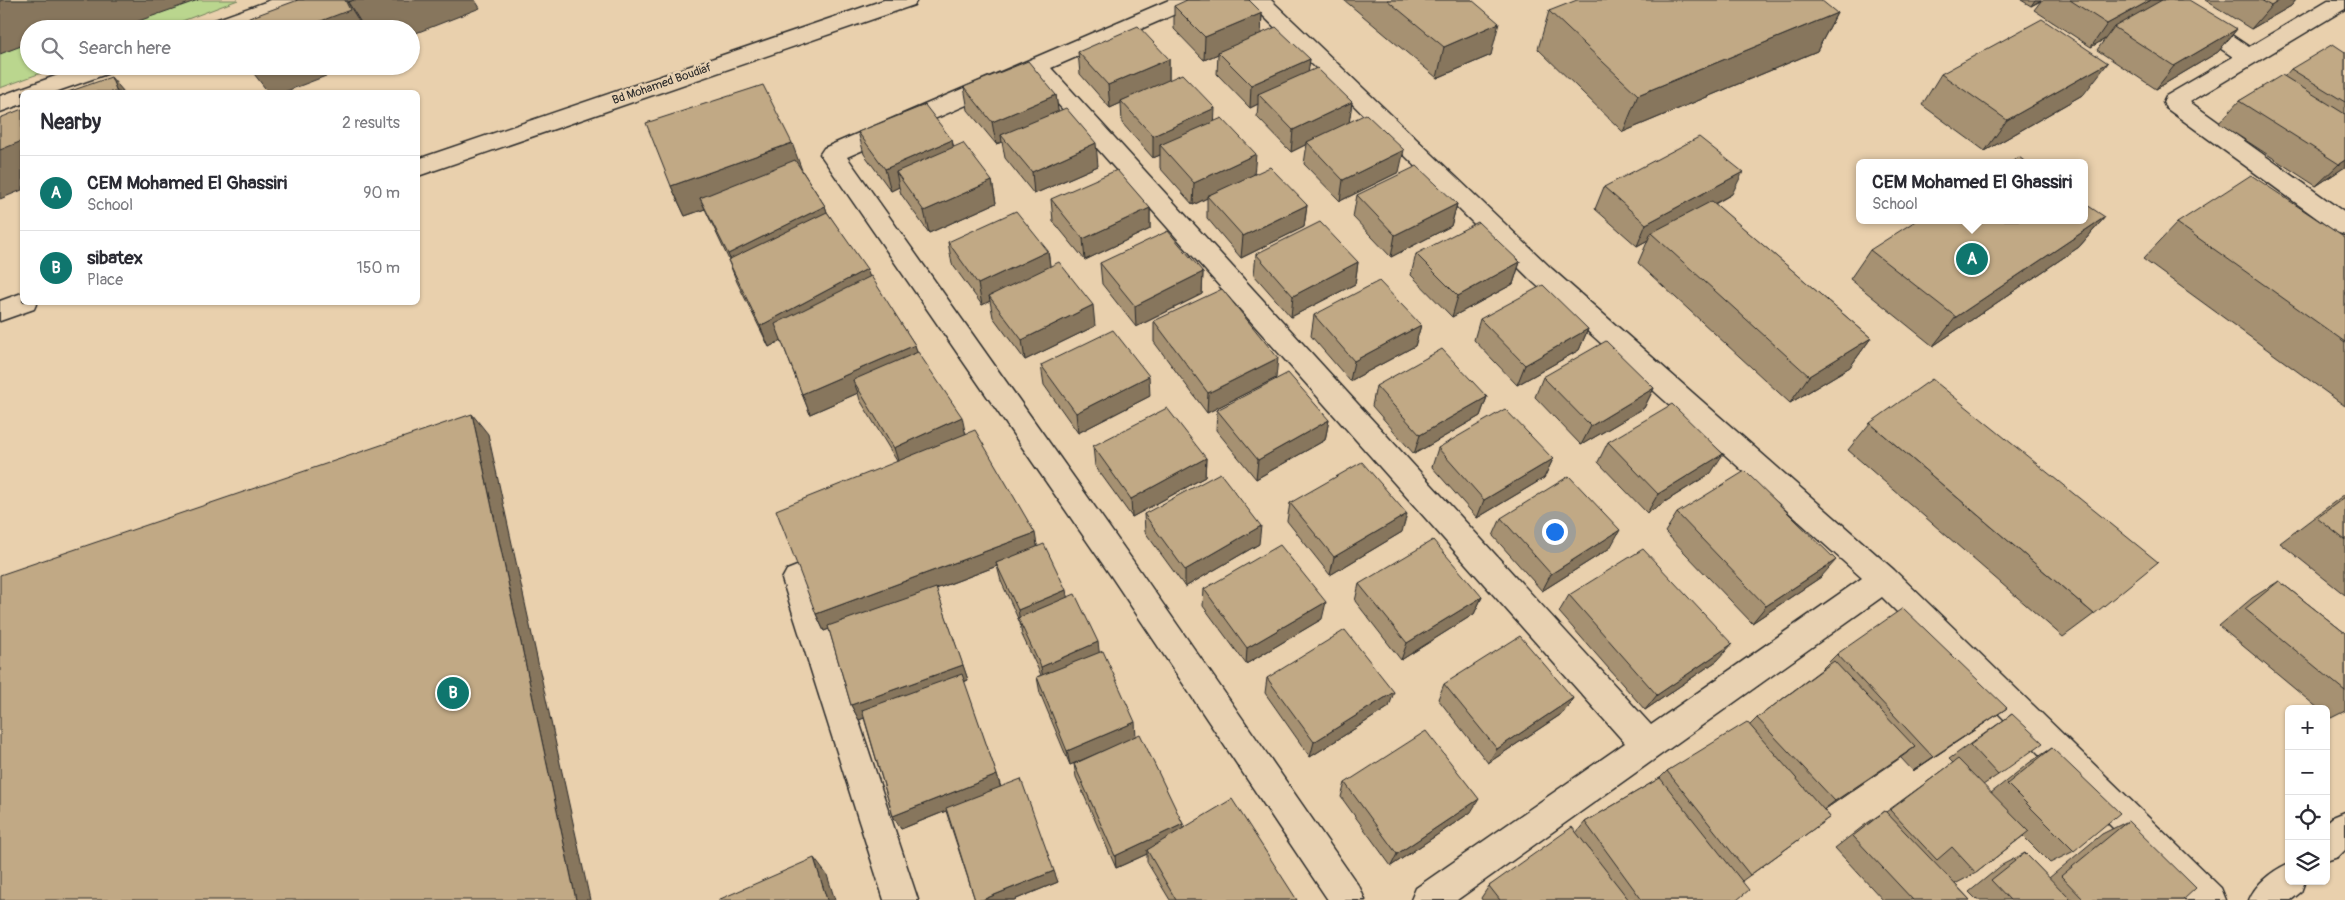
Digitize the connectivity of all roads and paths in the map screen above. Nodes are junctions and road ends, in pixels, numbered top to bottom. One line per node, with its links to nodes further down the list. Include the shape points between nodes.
1 (292, 0): 7 (street)
2 (906, 0): 14 (street, Bd Mohamed Boudiaf)
3 (1188, 0): 9 (street)
4 (1258, 0): 19 (street, via 1543,276)
5 (2165, 0): 8 (street)
6 (2344, 0): 8 (street)
7 (237, 20)
8 (2249, 57): 15 (street, via 2174,102)
9 (1036, 65): 20 (street); 25 (street, via 832,154 1121,567)
10 (81, 75): 11 (street)
11 (39, 90)
12 (20, 97): 13 (street)
13 (0, 104)
14 (420, 167)
15 (2345, 226)
16 (20, 304): 17 (street)
17 (0, 311)
18 (797, 579): 24 (street)
19 (1884, 579): 20 (street); 27 (street)
20 (1648, 745): 26 (street)
21 (2345, 828): 22 (street)
22 (2330, 841)
23 (2285, 883): 28 (street)
24 (900, 900)
25 (1348, 900)
26 (1428, 900)
27 (2209, 900)
28 (2266, 900)

